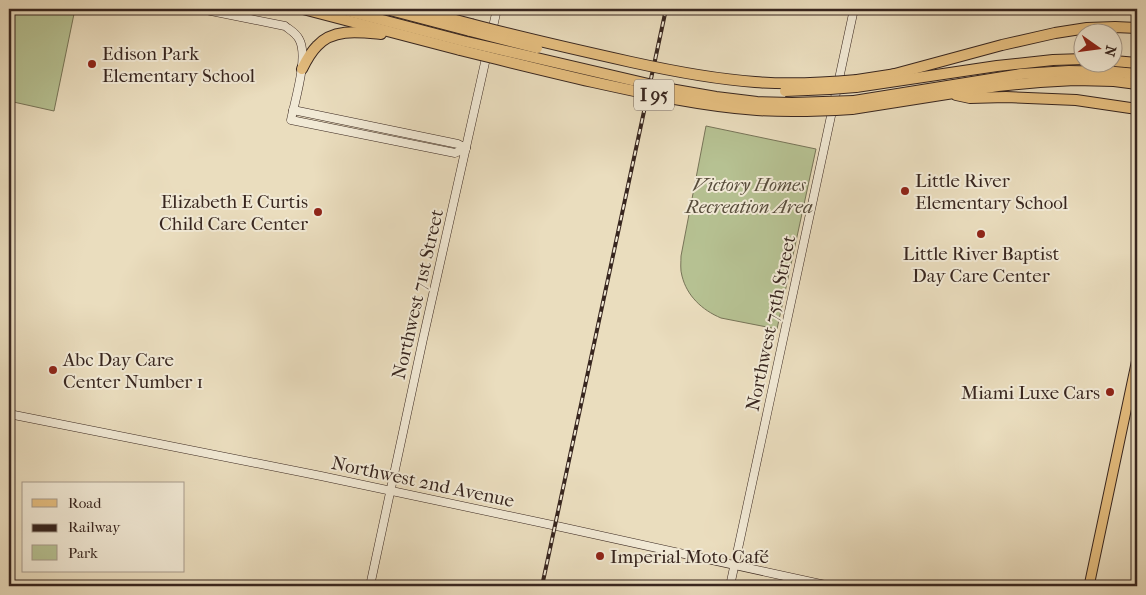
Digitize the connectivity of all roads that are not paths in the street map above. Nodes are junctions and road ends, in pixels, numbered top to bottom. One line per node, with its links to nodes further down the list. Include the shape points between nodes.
1 (202, 9): 20 (street, via 285,26 300,40)
2 (303, 9): 12 (highway, I 95)
3 (340, 9): 13 (highway)
4 (386, 9): 10 (highway)
5 (413, 9): 9 (highway, I 95)
6 (421, 9): 9 (highway)
7 (498, 9): 29 (street, Northwest 71st Street)
8 (854, 9): 33 (street, Northwest 75th Street)
9 (439, 16): 10 (highway, I 95)
10 (471, 28): 23 (highway, I 95, bridge, via 728,80 786,84)
11 (1137, 28): 21 (highway, via 1087,28 1055,33)
12 (411, 37): 13 (highway, I 95); 20 (highway, via 361,32 334,35 311,52)
13 (462, 45): 26 (highway, I 95, bridge, via 619,88 699,104 814,112)
14 (1074, 52): 21 (highway, I 95)
15 (1124, 55): 16 (highway)
16 (1137, 56)
17 (1074, 60): 23 (highway)
18 (1124, 62): 19 (highway)
19 (1137, 63)
20 (302, 70): 28 (street)
21 (891, 74): 23 (highway, I 95)
22 (1137, 74): 26 (highway, via 1069,71 1021,74)
23 (857, 83)
24 (1137, 84): 25 (highway, I 95, via 1075,80 998,86)
25 (953, 94): 26 (highway, I 95); 27 (highway, via 970,98 1076,100)
26 (853, 105)
27 (1137, 109)
28 (293, 110): 29 (street); 29 (street, via 291,120 454,153)
29 (466, 148): 32 (street, Northwest 71st Street)
30 (1137, 359): 37 (main road)
31 (9, 414): 32 (street, Northwest 2nd Avenue)
32 (390, 491): 33 (street, Northwest 2nd Avenue); 34 (street, Northwest 71st Street)
33 (735, 566): 35 (street, Northwest 75th Street); 36 (street, Northwest 2nd Avenue)
34 (370, 586)
35 (730, 586)
36 (830, 586)
37 (1089, 586)

